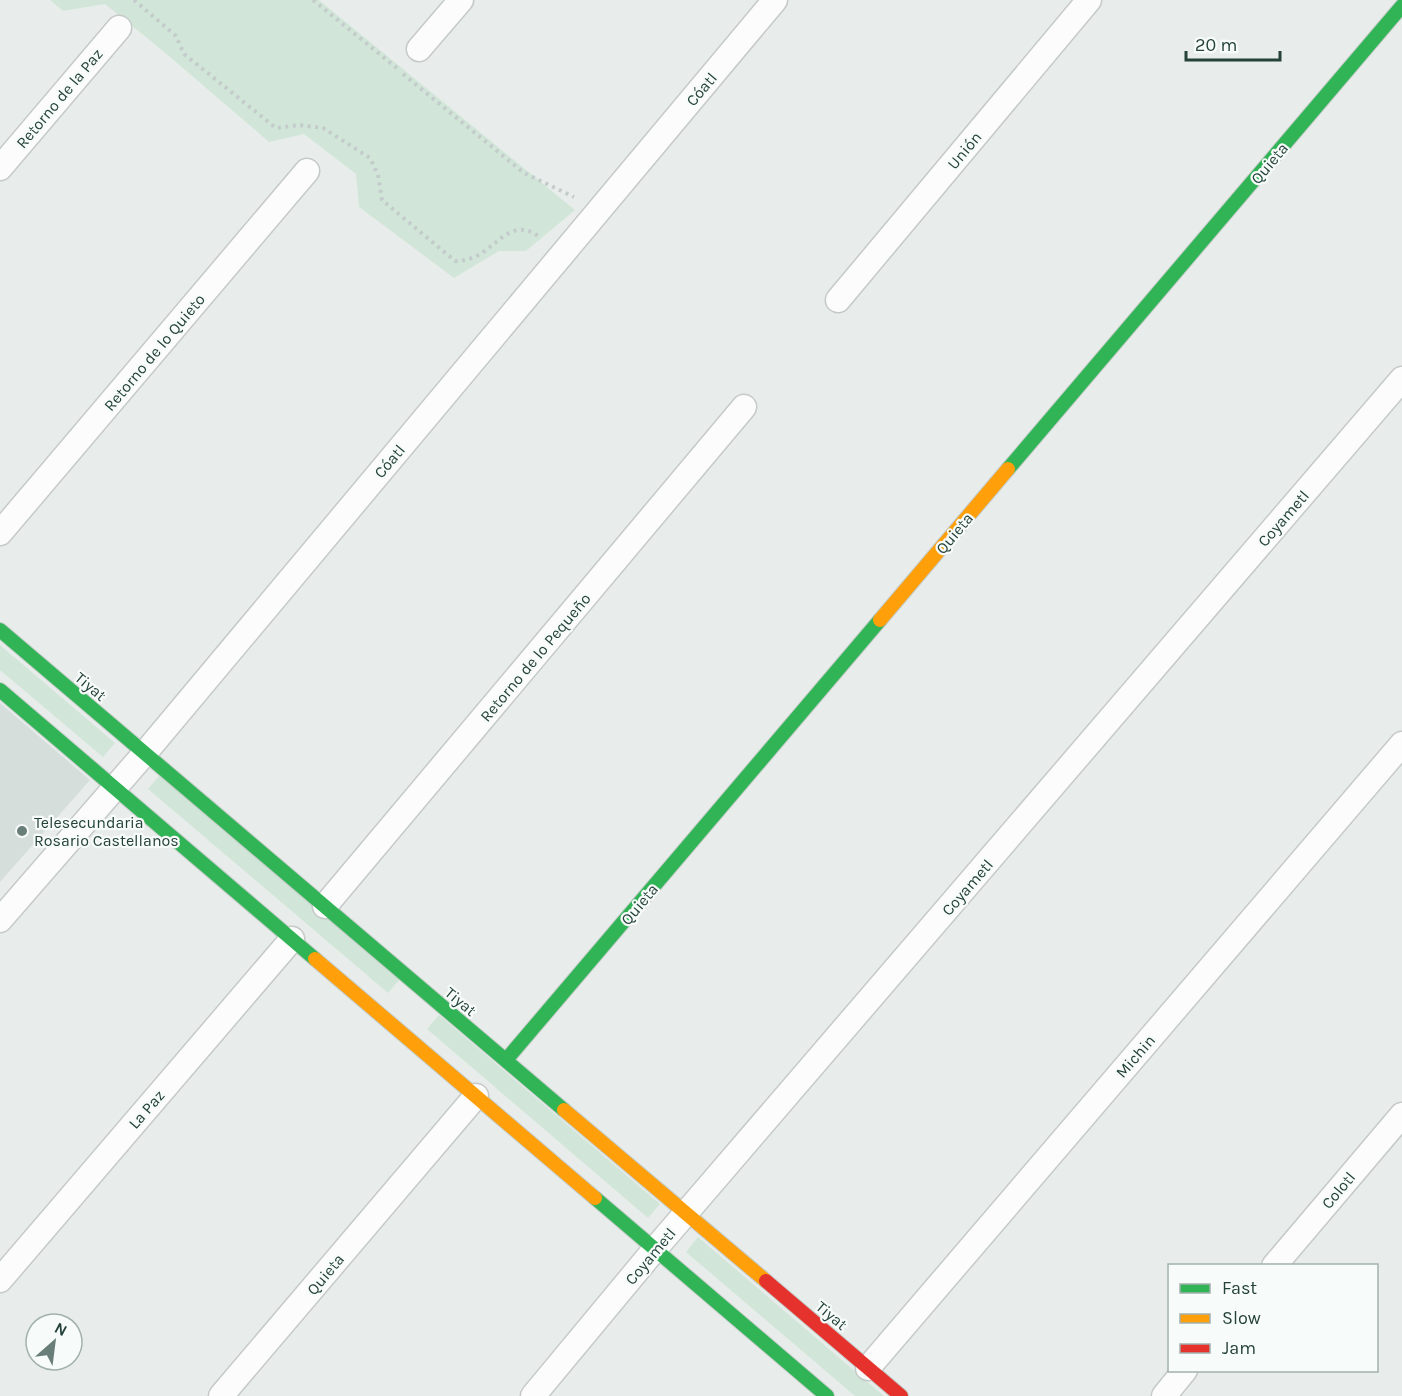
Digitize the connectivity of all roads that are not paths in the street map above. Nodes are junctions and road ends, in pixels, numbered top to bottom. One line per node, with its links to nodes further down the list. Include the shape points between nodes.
1 (461, 0): 6 (street)
2 (775, 0): 16 (street, Cóatl)
3 (1089, 0): 9 (street, Unión)
4 (1402, 6): 21 (street, Quieta)
5 (119, 28): 7 (street, Retorno de la Paz)
6 (419, 49)
7 (0, 168)
8 (307, 171): 12 (street, Retorno de lo Quieto)
9 (838, 300)
10 (1402, 380): 24 (street, Coyametl)
11 (744, 407): 18 (street, Retorno de lo Pequeño)
12 (0, 533)
13 (0, 630): 16 (street, Tiyat)
14 (0, 690): 17 (street)
15 (1402, 744): 28 (street, Michin)
16 (145, 753): 17 (street, Cóatl); 18 (street, Tiyat)
17 (114, 787): 19 (street, Cóatl); 20 (street)
18 (325, 906): 21 (street, Tiyat, via 419,994)
19 (0, 920)
20 (292, 939): 22 (street, via 394,1019); 27 (street, La Paz)
21 (506, 1060): 24 (street, Tiyat)
22 (476, 1096): 25 (street); 30 (street, Quieta)
23 (1402, 1115): 26 (street, Colotl)
24 (686, 1213): 25 (street, Coyametl); 28 (street, Tiyat)
25 (655, 1249): 31 (street, Coyametl); 32 (street)
26 (1276, 1264)
27 (0, 1280)
28 (868, 1368): 33 (street, Tiyat)
29 (1184, 1372): 34 (street)
30 (221, 1396)
31 (533, 1396)
32 (827, 1396)
33 (901, 1396)
34 (1164, 1396)

